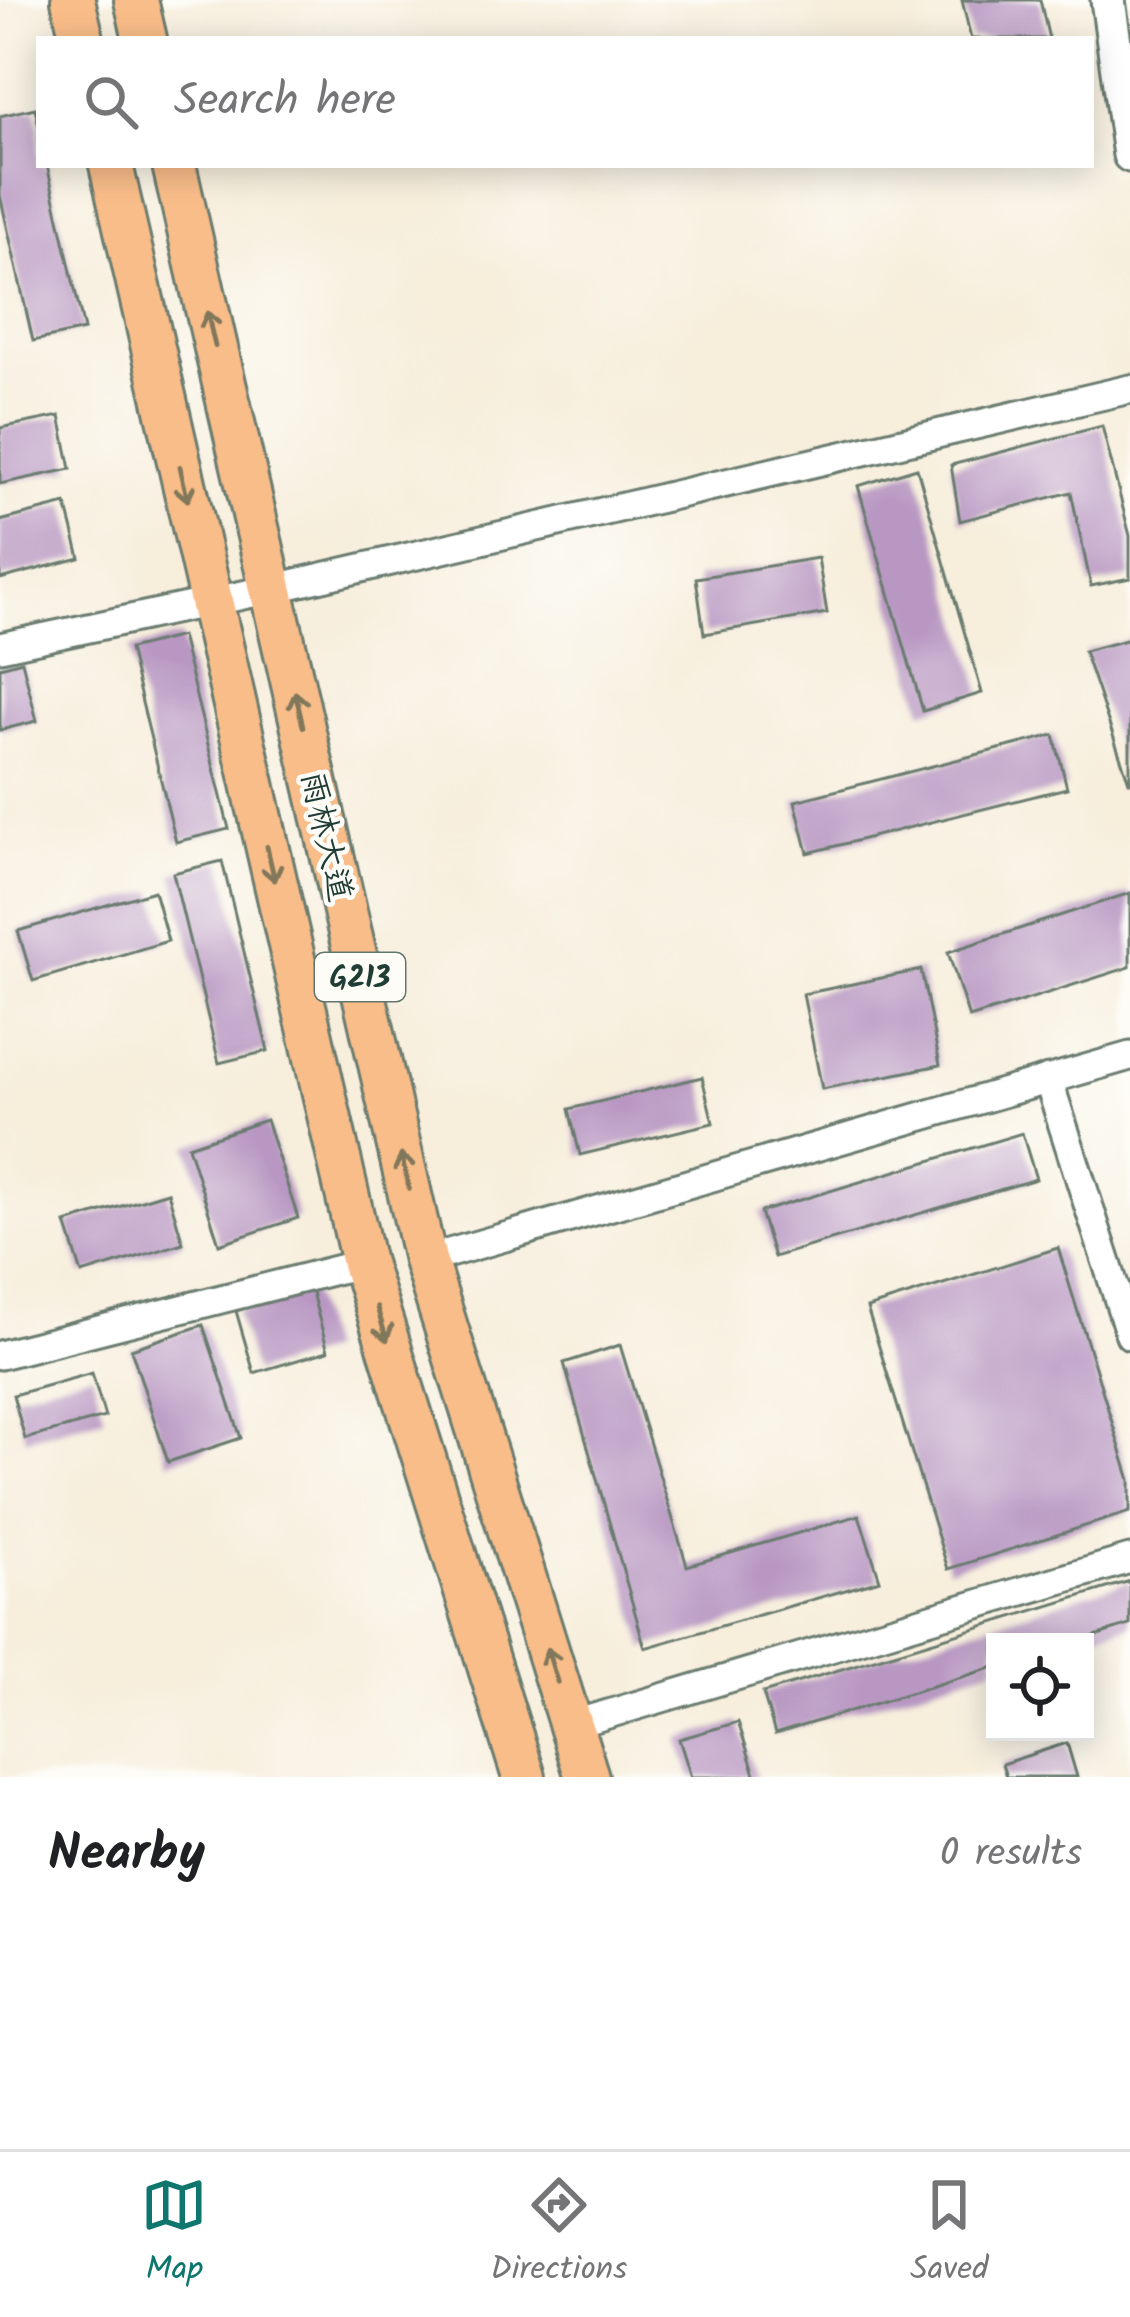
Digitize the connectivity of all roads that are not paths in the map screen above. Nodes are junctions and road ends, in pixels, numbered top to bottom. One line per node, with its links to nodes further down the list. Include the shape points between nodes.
1 (73, 0): 4 (highway)
2 (136, 0): 5 (highway)
3 (1108, 0): 6 (street)
4 (81, 36)
5 (144, 36)
6 (1130, 155)
7 (112, 168): 11 (highway, 雨林大道 / G213, one-way to 11)
8 (175, 168): 10 (highway, 雨林大道 / G213, one-way to 8)
9 (1130, 389): 10 (street)
10 (271, 589): 11 (street); 15 (highway, 雨林大道 / G213, one-way to 10)
11 (211, 602): 12 (street); 16 (highway, 雨林大道 / G213, one-way to 16)
12 (0, 647)
13 (1130, 1056): 14 (street)
14 (1048, 1079): 17 (street); 19 (street)
15 (386, 1088): 16 (highway); 17 (highway, 雨林大道 / G213, one-way to 15)
16 (326, 1105): 18 (highway, 雨林大道 / G213)
17 (425, 1260): 22 (highway, 雨林大道 / G213, one-way to 17)
18 (363, 1263): 20 (street); 23 (highway, 雨林大道 / G213, one-way to 23)
19 (1130, 1335)
20 (0, 1355)
21 (1130, 1559): 22 (street)
22 (571, 1725): 24 (highway, 雨林大道 / G213)
23 (524, 1777)
24 (587, 1777)

